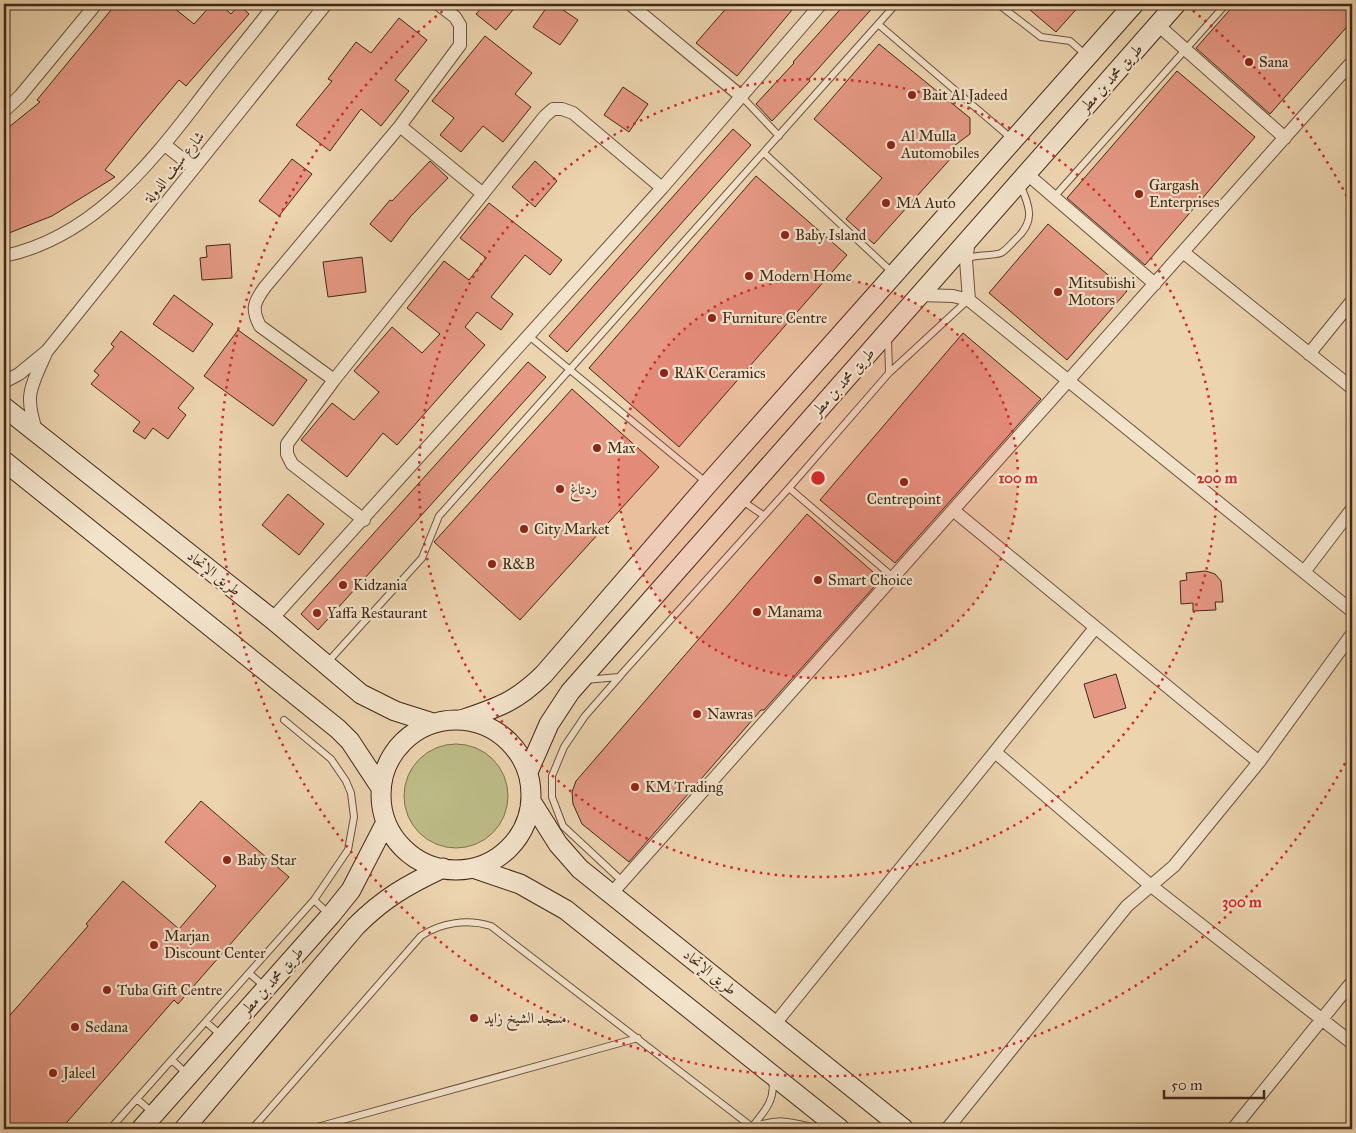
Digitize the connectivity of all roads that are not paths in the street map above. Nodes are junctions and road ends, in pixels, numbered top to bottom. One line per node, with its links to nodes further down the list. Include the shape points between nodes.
1 (96, 4): 18 (street)
2 (275, 4): 23 (street)
3 (326, 4): 25 (street, شارع سيف الدولة)
4 (438, 4): 19 (street, via 455,17 460,26 460,45)
5 (630, 4): 17 (street)
6 (821, 4): 17 (street)
7 (896, 4): 12 (lane)
8 (998, 4): 15 (lane, via 1041,37 1070,41)
9 (1134, 4): 15 (street)
10 (1176, 4): 13 (street, طريق محمد بن مطر)
11 (1226, 4): 14 (lane)
12 (878, 24): 20 (lane); 22 (lane)
13 (1158, 25): 14 (street); 26 (street, طريق محمد بن مطر)
14 (1186, 50): 21 (street); 29 (lane)
15 (1087, 56): 22 (street)
16 (1352, 62): 21 (street)
17 (742, 97): 20 (lane); 27 (street)
18 (4, 111)
19 (400, 126): 28 (street); 45 (street, via 265,287 254,306 260,326)
20 (779, 136): 24 (lane)
21 (1285, 138): 31 (street)
22 (1013, 140): 34 (street)
23 (166, 145): 25 (street); 32 (street, via 115,198 86,218 38,246)
24 (764, 153): 34 (lane); 43 (lane)
25 (194, 168): 41 (street, شارع سيف الدولة)
26 (1022, 177): 29 (street); 30 (street, طريق محمد بن مطر); 33 (lane, via 1030,219 1026,230 1001,253 975,254)
27 (662, 188): 28 (street, via 573,113 553,109); 40 (street)
28 (483, 194): 45 (street)
29 (1054, 198): 35 (street)
30 (969, 240): 33 (street); 36 (street, طريق محمد بن مطر)
31 (1183, 252): 35 (street); 42 (street)
32 (4, 256)
33 (966, 260): 37 (street)
34 (894, 273): 52 (street)
35 (1155, 284): 47 (street)
36 (920, 295): 37 (street); 39 (street, طريق محمد بن مطر)
37 (969, 300): 44 (lane); 47 (street)
38 (1352, 301): 42 (street)
39 (888, 332): 44 (lane); 54 (street, طريق محمد بن مطر)
40 (529, 336): 43 (lane); 58 (street)
41 (47, 351): 46 (street, شارع سيف الدولة); 50 (street, شارع سيف الدولة, via 30,391 31,413)
42 (1309, 354): 48 (street)
43 (570, 370): 52 (lane); 65 (lane, via 439,516 422,558)
44 (889, 374): 53 (lane)
45 (334, 380): 58 (street, via 291,437 287,454 292,464)
46 (4, 382)
47 (1067, 382): 56 (street); 59 (street)
48 (1352, 388)
49 (4, 408): 50 (street, طريق اﻹتحاد)
50 (38, 435): 62 (street, طريق اﻹتحاد)
51 (4, 461): 74 (street, via 338,729 350,741)
52 (708, 484): 69 (street, via 527,691 506,704)
53 (789, 488): 57 (lane); 60 (lane)
54 (740, 499): 57 (lane); 67 (street, طريق محمد بن مطر)
55 (1352, 509): 59 (street)
56 (953, 510): 60 (street); 63 (street)
57 (763, 515): 66 (lane)
58 (364, 520): 62 (street)
59 (1304, 572): 61 (street)
60 (893, 577): 80 (street)
61 (1352, 611)
62 (272, 619): 65 (street, طريق اﻹتحاد)
63 (1095, 628): 71 (street); 72 (street)
64 (1352, 634): 72 (street)
65 (325, 665): 70 (street, طريق اﻹتحاد, via 361,694 394,711)
66 (629, 666): 67 (lane, via 619,677); 80 (lane, via 585,716 564,747 552,776 552,797 563,826)
67 (579, 681): 73 (street, طريق محمد بن مطر, via 555,714)
68 (284, 720): 81 (lane, via 331,759 351,793 354,806 354,828 348,850)
69 (461, 720): 70 (street); 73 (street, via 495,730 521,756)
70 (433, 723): 74 (street, via 403,741 392,755)
71 (994, 752): 79 (street); 88 (street)
72 (1259, 762): 79 (street, via 1174,866)
73 (528, 772): 75 (street)
74 (381, 788): 76 (street)
75 (531, 801): 78 (street, via 522,831 513,844 488,863); 80 (street, طريق اﻹتحاد, via 564,851 580,868)
76 (386, 822): 77 (street, via 414,857); 82 (street, طريق محمد بن مطر, via 351,890)
77 (443, 868): 78 (street); 100 (street, طريق محمد بن مطر, via 398,890 356,926)
78 (473, 868): 93 (street, via 520,884 566,910)
79 (1150, 885): 86 (street); 107 (street, via 1127,906)
80 (617, 887): 88 (street, طريق اﻹتحاد)
81 (314, 900): 82 (lane); 83 (lane)
82 (331, 915): 85 (street, طريق محمد بن مطر)
83 (249, 973): 85 (lane); 87 (lane)
84 (1352, 982): 86 (street)
85 (266, 988): 89 (street, طريق محمد بن مطر)
86 (1323, 1019): 91 (street); 108 (street)
87 (206, 1022): 89 (lane); 92 (lane)
88 (774, 1024): 106 (street, طريق اﻹتحاد)
89 (223, 1036): 94 (street, طريق محمد بن مطر)
90 (638, 1038): 97 (lane); 101 (lane, via 491,926 478,922 447,924 421,936); 102 (lane)
91 (1352, 1043)
92 (172, 1060): 94 (lane); 95 (lane)
93 (770, 1073): 97 (lane, via 774,1088 770,1102); 105 (street)
94 (188, 1075): 96 (street, طريق محمد بن مطر)
95 (137, 1099): 96 (lane); 98 (lane)
96 (153, 1114): 99 (street, طريق محمد بن مطر)
97 (752, 1127): 103 (lane); 104 (lane, via 785,1120)
98 (110, 1129)
99 (140, 1129)
100 (185, 1129)
101 (252, 1129)
102 (310, 1129)
103 (745, 1129)
104 (820, 1129)
105 (840, 1129)
106 (904, 1129)
107 (946, 1129)
108 (1233, 1129)

